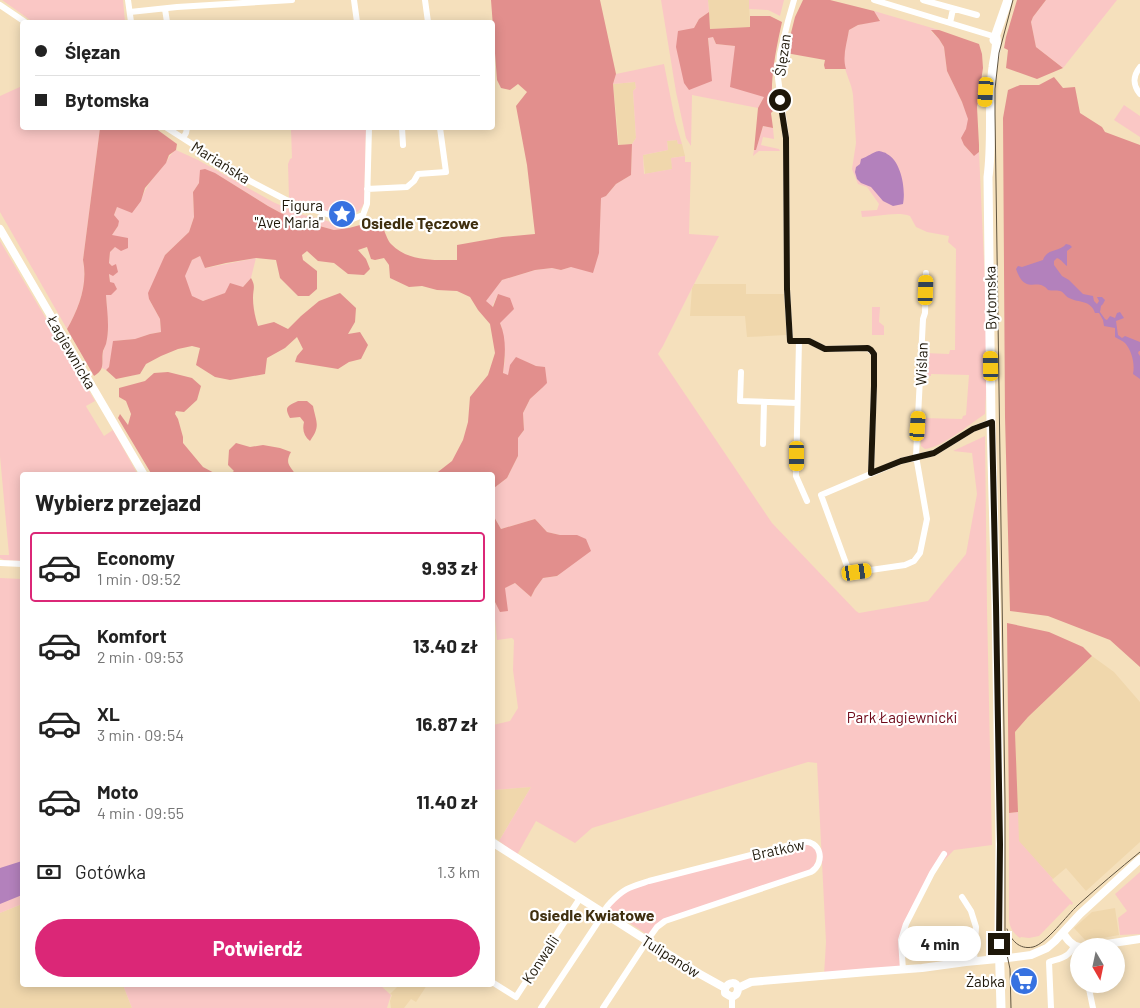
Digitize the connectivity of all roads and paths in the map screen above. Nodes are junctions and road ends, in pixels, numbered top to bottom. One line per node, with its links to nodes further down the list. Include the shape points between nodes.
1 (128, 0): 12 (street)
2 (292, 0): 10 (street)
3 (354, 0): 17 (street)
4 (426, 0): 18 (street)
5 (794, 0): 33 (street, Ślęzan, via 780,54 778,78 786,138 790,341)
6 (874, 0): 19 (street)
7 (923, 0): 11 (street)
8 (1008, 0): 20 (main road, Bytomska)
9 (0, 5): 14 (street)
10 (165, 9): 12 (street); 16 (street)
11 (953, 9): 13 (street); 19 (street)
12 (130, 12): 15 (street)
13 (978, 15)
14 (22, 20)
15 (131, 20)
16 (167, 20)
17 (357, 20)
18 (428, 20)
19 (950, 23): 20 (street)
20 (996, 37): 37 (main road, Bytomska, via 989,55 985,103)
21 (1140, 67): 22 (street, via 1134,81)
22 (1140, 94)
23 (170, 130): 28 (street, Mariańska)
24 (187, 130): 28 (street)
25 (368, 130): 30 (street, Mariańska)
26 (402, 130): 29 (street)
27 (440, 130): 30 (street, via 446,172 418,174 407,187)
28 (183, 138): 30 (street, Mariańska, via 273,194 342,219 363,215)
29 (404, 145)
30 (368, 188)
31 (0, 229): 40 (street, Łagiewnicka)
32 (926, 273): 39 (street, Wiślan)
33 (799, 341): 36 (street); 41 (street, via 809,341 825,349 868,348 874,354)
34 (742, 372): 35 (street, via 740,401)
35 (764, 402): 36 (street); 38 (street)
36 (798, 403): 42 (street, via 796,476)
37 (992, 422): 39 (street, via 973,429 934,453); 57 (main road, Bytomska)
38 (763, 444)
39 (916, 456): 41 (street); 41 (street, Wiślan, via 927,519 918,557 910,563 857,572 845,564 821,495)
40 (142, 472)
41 (871, 473)
42 (806, 501)
43 (0, 563): 44 (street)
44 (20, 564)
45 (495, 844): 49 (street, Tulipanów)
46 (944, 854): 59 (street, via 906,924 901,940)
47 (1140, 859): 51 (street)
48 (962, 897): 58 (street, via 971,910 976,927)
49 (580, 898): 50 (street, Tulipanów); 60 (street, Konwalii, via 516,997)
50 (603, 913): 54 (street, Tulipanów); 54 (street, Bratków, via 628,888 802,842 816,846 820,862 814,870 670,918 657,927); 65 (street)
51 (1063, 933): 53 (street); 57 (street, via 1039,952)
52 (1140, 939): 55 (street)
53 (1070, 940)
54 (647, 941): 61 (street, Tulipanów); 66 (street)
55 (1125, 941)
56 (1070, 953): 69 (street, via 1049,962)
57 (1000, 959): 58 (street); 68 (main road, Bytomska)
58 (974, 961): 59 (street)
59 (903, 970): 62 (street, via 751,982)
60 (495, 984)
61 (725, 988): 62 (street, via 732,983); 64 (street, via 725,993)
62 (738, 988): 64 (street)
63 (1090, 993): 70 (street)
64 (732, 997): 67 (street)
65 (541, 1008)
66 (603, 1008)
67 (732, 1008)
68 (1001, 1008)
69 (1051, 1008)
70 (1093, 1008)

